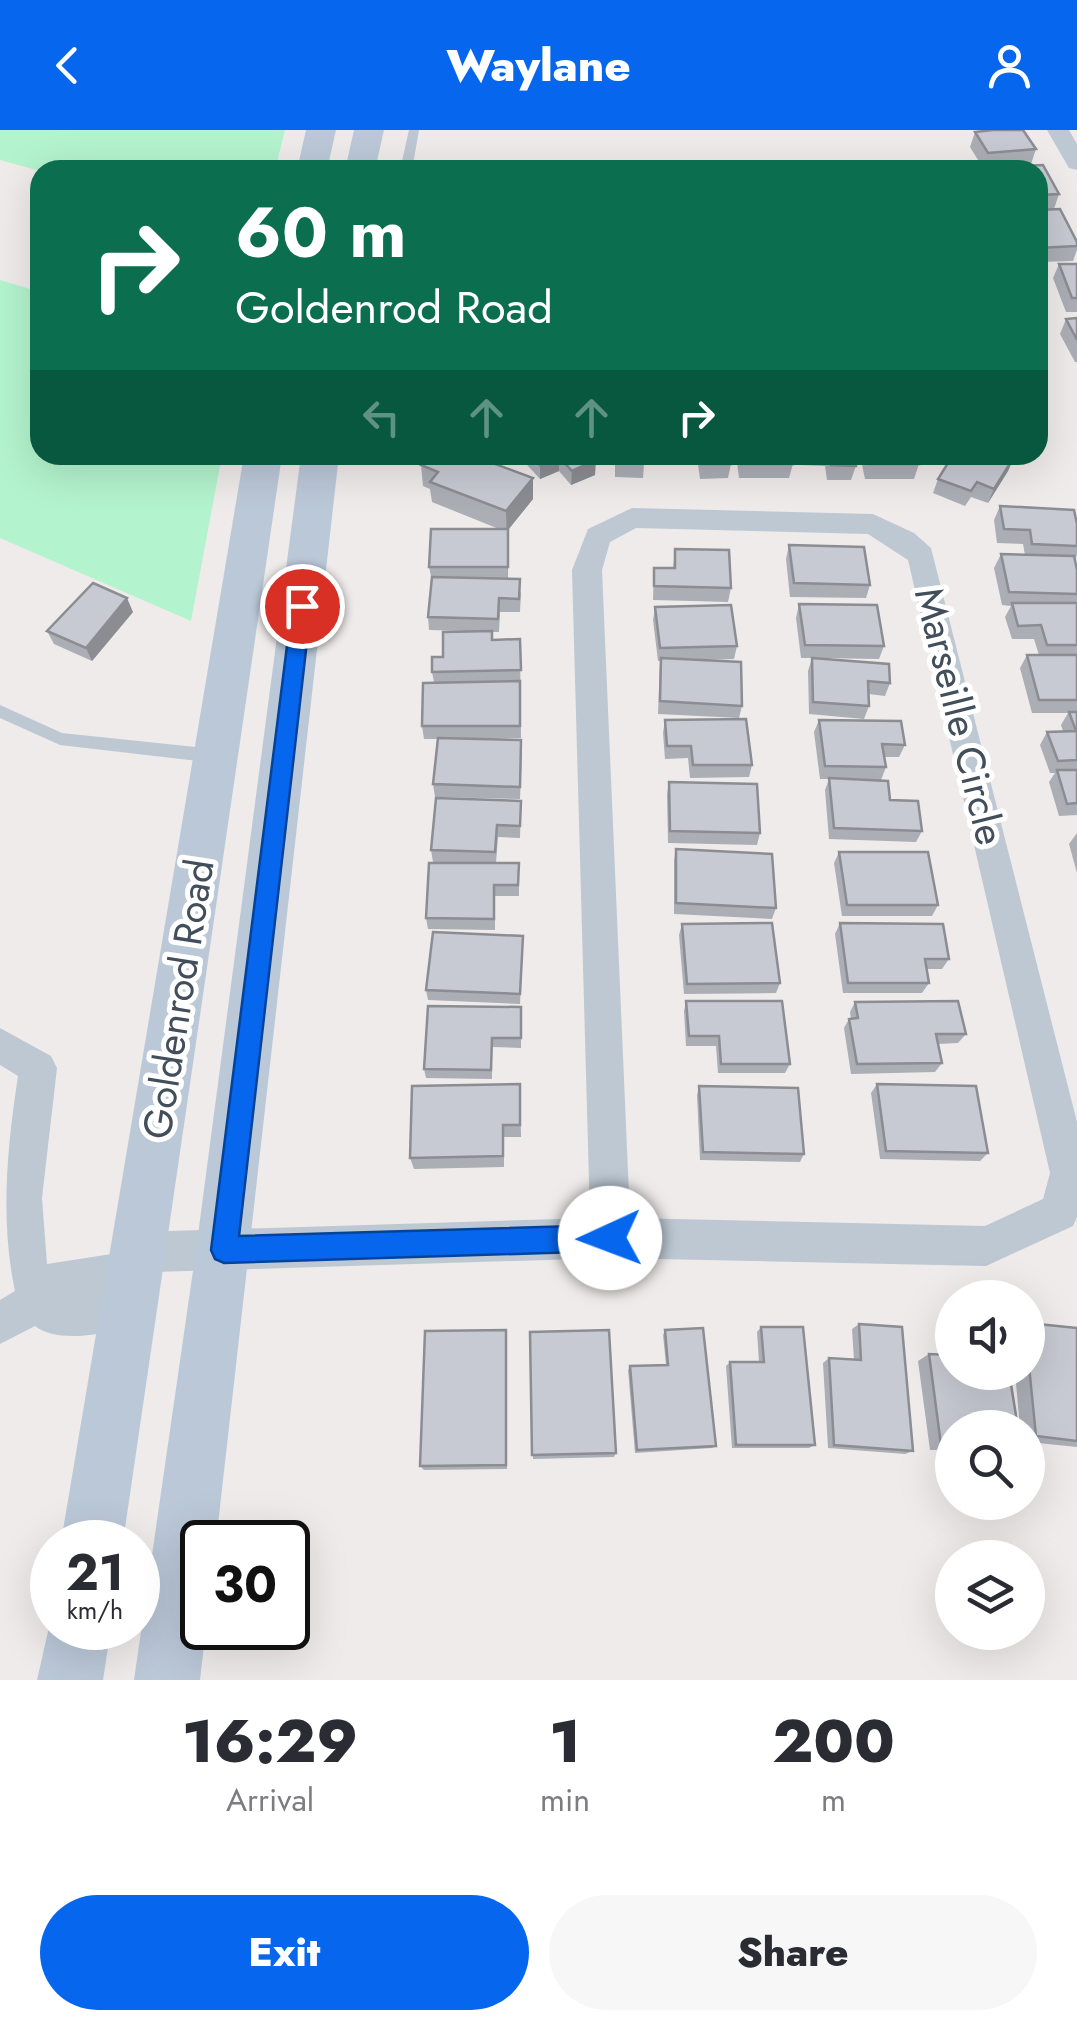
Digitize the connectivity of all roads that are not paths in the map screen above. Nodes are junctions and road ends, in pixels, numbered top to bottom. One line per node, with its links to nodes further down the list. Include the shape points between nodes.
1 (321, 130): 5 (main road)
2 (370, 130): 6 (main road)
3 (414, 130): 7 (lane)
4 (1058, 130): 8 (street)
5 (314, 160)
6 (362, 160)
7 (408, 160)
8 (1077, 163)
9 (261, 465): 12 (main road, Goldenrod Road)
10 (319, 465): 15 (main road, Goldenrod Road)
11 (0, 711): 12 (lane, via 73,742)
12 (216, 756): 16 (main road, Goldenrod Road)
13 (0, 1045): 17 (street, via 38,1068 17,1227)
14 (610, 1238): 14 (street, Marseille Circle, via 587,570 598,536 632,518 874,524 921,555 1070,1173 1059,1212 986,1246); 15 (street, Marseille Circle)
15 (224, 1250): 16 (street, Marseille Circle); 22 (main road, Goldenrod Road)
16 (133, 1277): 17 (street, Marseille Circle, via 52,1315); 19 (main road, Goldenrod Road)
17 (37, 1302): 18 (street)
18 (0, 1323)
19 (95, 1520)
20 (75, 1650): 21 (main road)
21 (70, 1680)
22 (167, 1680)

